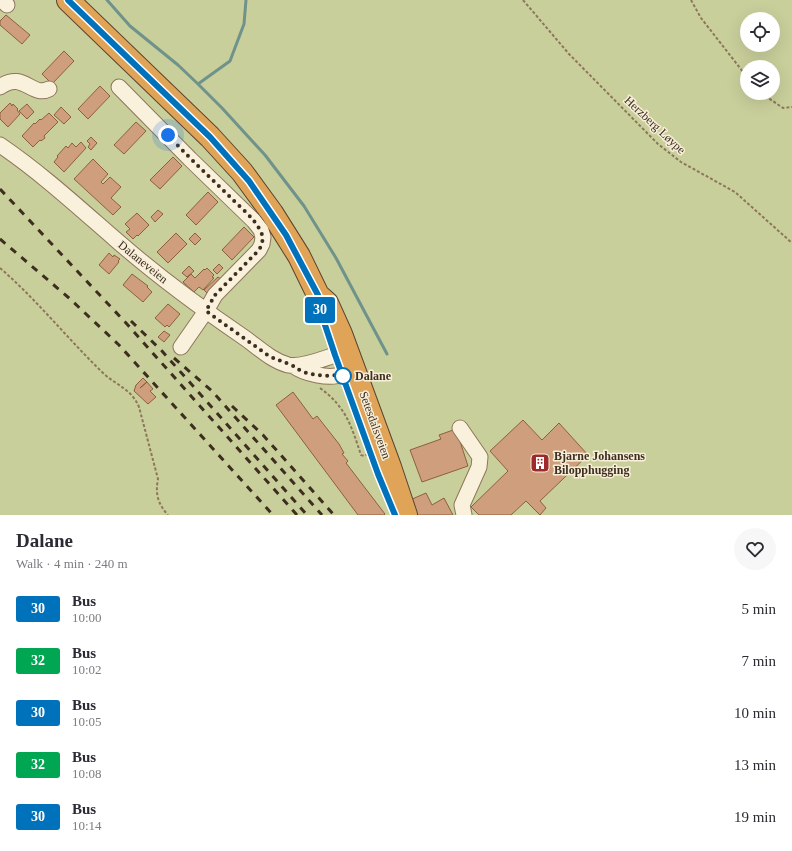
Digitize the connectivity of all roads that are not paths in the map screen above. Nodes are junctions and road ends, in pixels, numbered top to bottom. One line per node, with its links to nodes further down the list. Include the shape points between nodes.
1 (68, 0): 8 (highway, Setesdalsveien, via 210,137 242,172 286,235 318,295 327,303 341,334)
2 (0, 87): 4 (street, via 12,81 21,82 43,92)
3 (119, 87): 6 (street, via 245,211 263,237 259,250 215,295)
4 (49, 89)
5 (0, 145): 6 (street, Dalaneveien, via 32,168 164,280)
6 (206, 311): 7 (street); 9 (street, Dalaneveien, via 269,356)
7 (180, 347)
8 (343, 364): 9 (street, Dalaneveien, via 315,362); 9 (street, Dalaneveien, via 332,376 309,374); 11 (highway, Setesdalsveien, via 370,453); 12 (highway, Setesdalsveien)
9 (294, 366)
10 (460, 428): 13 (street, via 480,457 479,467 462,505)
11 (395, 515)
12 (406, 515)
13 (464, 515)

